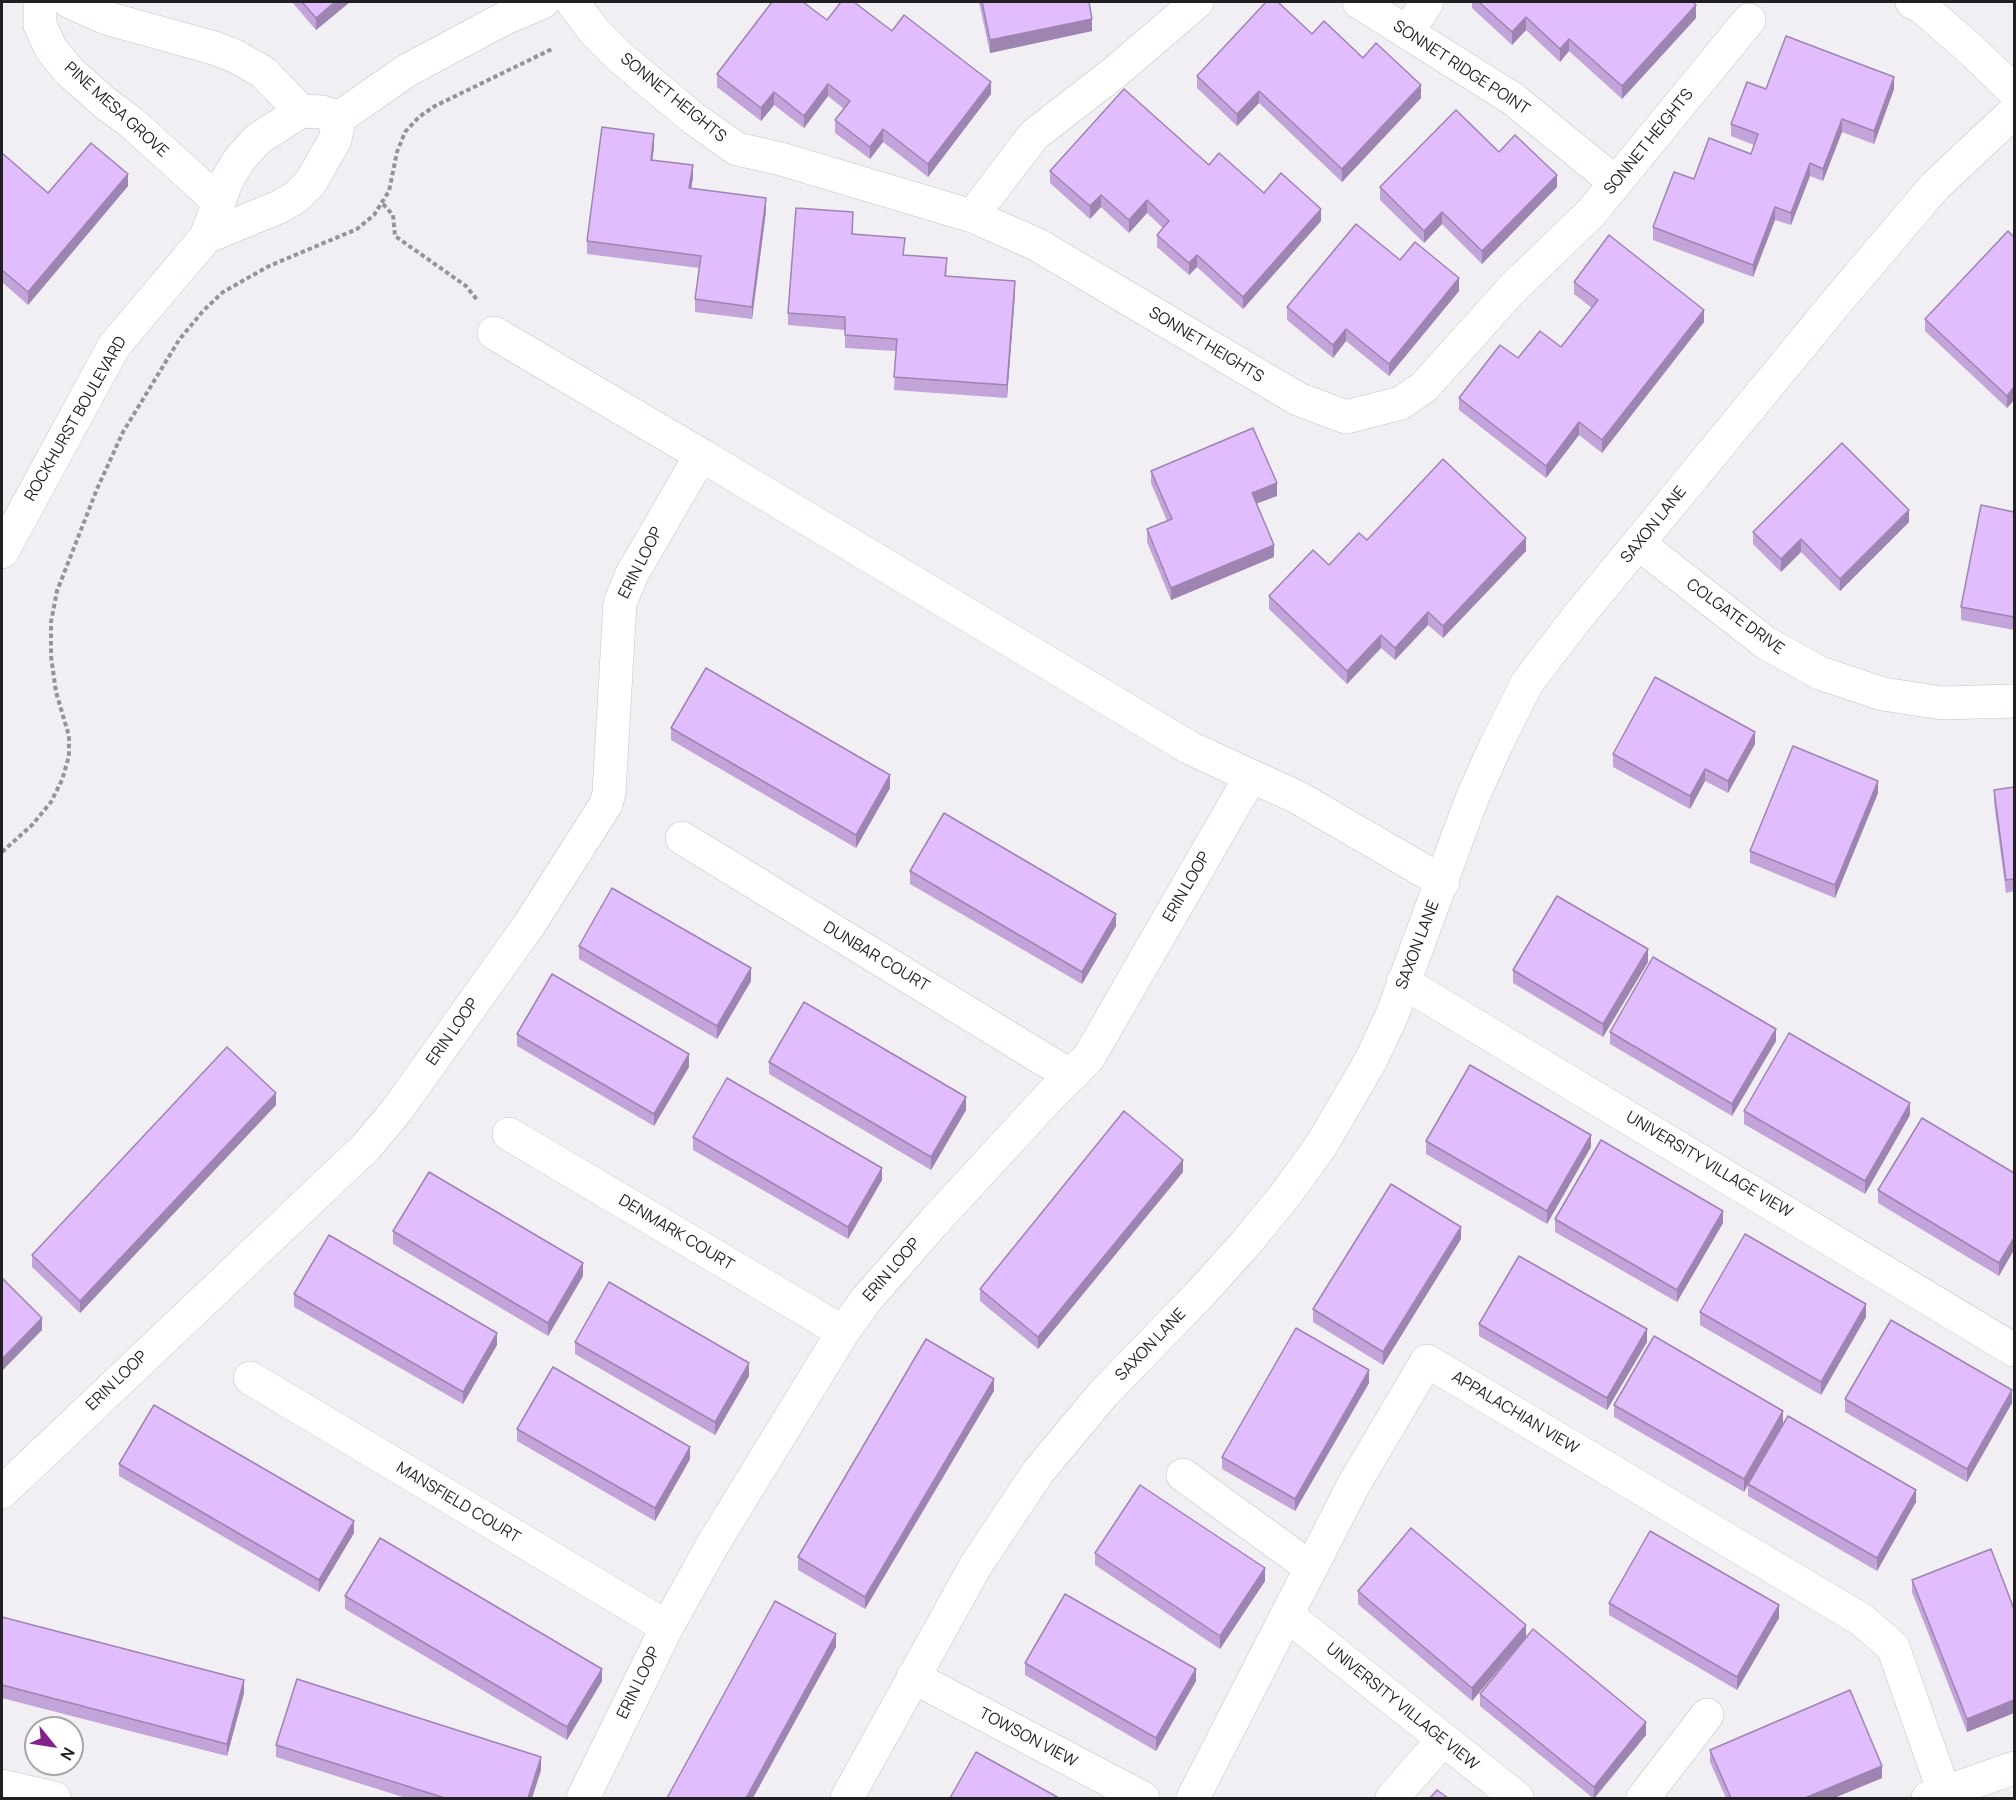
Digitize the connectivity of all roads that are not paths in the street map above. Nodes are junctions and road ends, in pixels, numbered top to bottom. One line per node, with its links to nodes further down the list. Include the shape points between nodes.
1 (40, 2): 16 (street, PINE MESA GROVE, via 40,25 51,49 69,71)
2 (70, 2): 12 (street, via 106,18 235,56 263,72)
3 (543, 2): 14 (street, via 406,71)
4 (572, 2): 17 (street, SONNET HEIGHTS, via 621,57 693,118 737,149)
5 (1197, 2): 17 (street, via 1034,135)
6 (1359, 2): 10 (street, SONNET RIDGE POINT)
7 (1427, 2): 10 (street)
8 (1912, 2): 11 (street)
9 (1749, 20): 15 (street, SONNET HEIGHTS)
10 (1408, 32): 15 (street, SONNET RIDGE POINT, via 1513,99)
11 (2014, 91)
12 (301, 111): 14 (street); 16 (street, ROCKHURST BOULEVARD, via 258,139 239,160)
13 (2014, 112): 21 (street, SAXON LANE, via 1935,186)
14 (339, 118): 18 (street, ROCKHURST BOULEVARD, via 335,140 311,182 296,197)
15 (1616, 183): 17 (street, SONNET HEIGHTS, via 1590,214 1512,289 1424,387 1401,403 1346,417 1298,399 1036,244)
16 (219, 202): 18 (street, ROCKHURST BOULEVARD)
17 (972, 216)
18 (206, 237): 22 (street, ROCKHURST BOULEVARD, via 114,346)
19 (494, 333): 20 (street)
20 (702, 455): 24 (street, via 1190,748); 34 (street, ERIN LOOP, via 632,574 620,603 606,804 529,924 397,1110 366,1147)
21 (1639, 544): 23 (street, COLGATE DRIVE, via 1766,643 1820,673 1883,694 1942,703); 26 (street, SAXON LANE, via 1527,683 1476,790)
22 (2, 552)
23 (2014, 701)
24 (1251, 776): 26 (street, via 1297,797); 28 (street, ERIN LOOP, via 1097,1044)
25 (682, 838): 28 (street, DUNBAR COURT)
26 (1443, 882): 27 (street, SAXON LANE)
27 (1403, 982): 31 (street, UNIVERSITY VILLAGE VIEW); 38 (street, SAXON LANE, via 1371,1060 1322,1144 1246,1243 1103,1394 1038,1472 976,1565)
28 (1071, 1076): 30 (street, ERIN LOOP, via 933,1223)
29 (509, 1134): 30 (street, DENMARK COURT)
30 (843, 1332): 37 (street, ERIN LOOP, via 712,1544)
31 (2014, 1350)
32 (250, 1377): 37 (street, MANSFIELD COURT)
33 (1183, 1475): 35 (street)
34 (2, 1492)
35 (1311, 1568): 36 (street, APPALACHIAN VIEW); 43 (street, APPALACHIAN VIEW, via 1354,1484 1427,1361 1862,1620 1893,1647)
36 (1287, 1615): 40 (street, UNIVERSITY VILLAGE VIEW); 48 (street, APPALACHIAN VIEW)
37 (667, 1627): 45 (street, ERIN LOOP)
38 (913, 1677): 46 (street, SAXON LANE); 47 (street, TOWSON VIEW)
39 (1707, 1715): 51 (street)
40 (1443, 1740): 49 (street); 50 (street, UNIVERSITY VILLAGE VIEW)
41 (2014, 1768): 43 (street)
42 (2, 1786): 44 (street)
43 (1936, 1795)
44 (54, 1798)
45 (583, 1798)
46 (847, 1798)
47 (1143, 1798)
48 (1192, 1798)
49 (1392, 1798)
50 (1517, 1798)
51 (1643, 1798)

